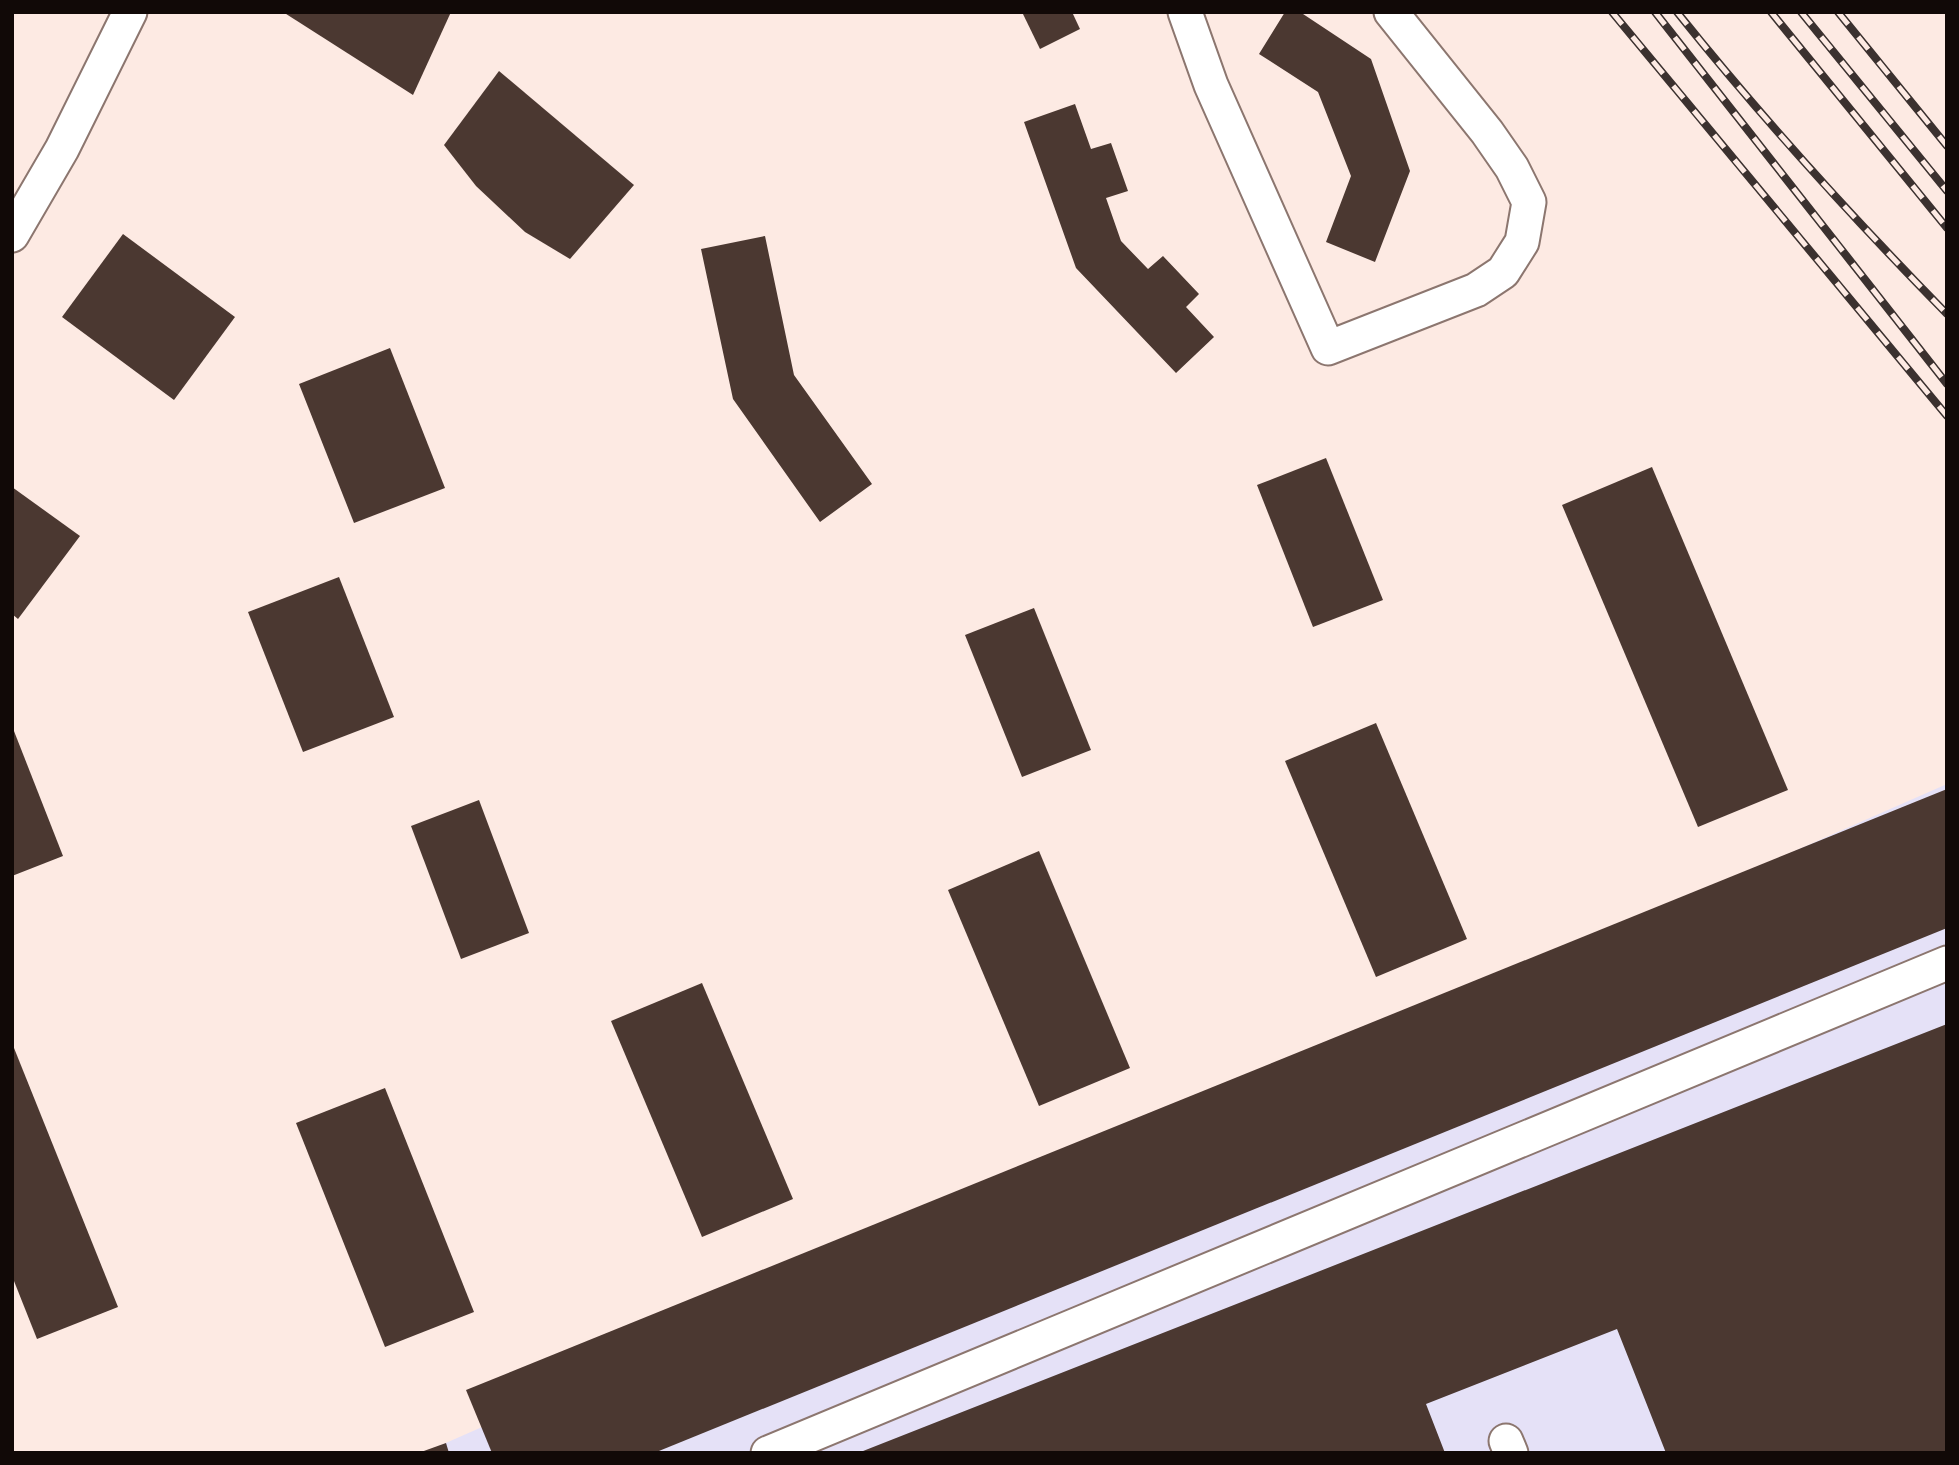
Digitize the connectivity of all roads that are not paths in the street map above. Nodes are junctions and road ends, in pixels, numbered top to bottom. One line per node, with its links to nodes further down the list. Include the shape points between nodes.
1 (130, 12): 4 (street, via 62,149)
2 (1185, 12): 3 (street, via 1211,85 1328,348 1476,290 1503,272 1522,242 1529,202 1512,168)
3 (1391, 12)
4 (12, 235)
5 (1947, 963): 6 (street)
6 (768, 1453)

